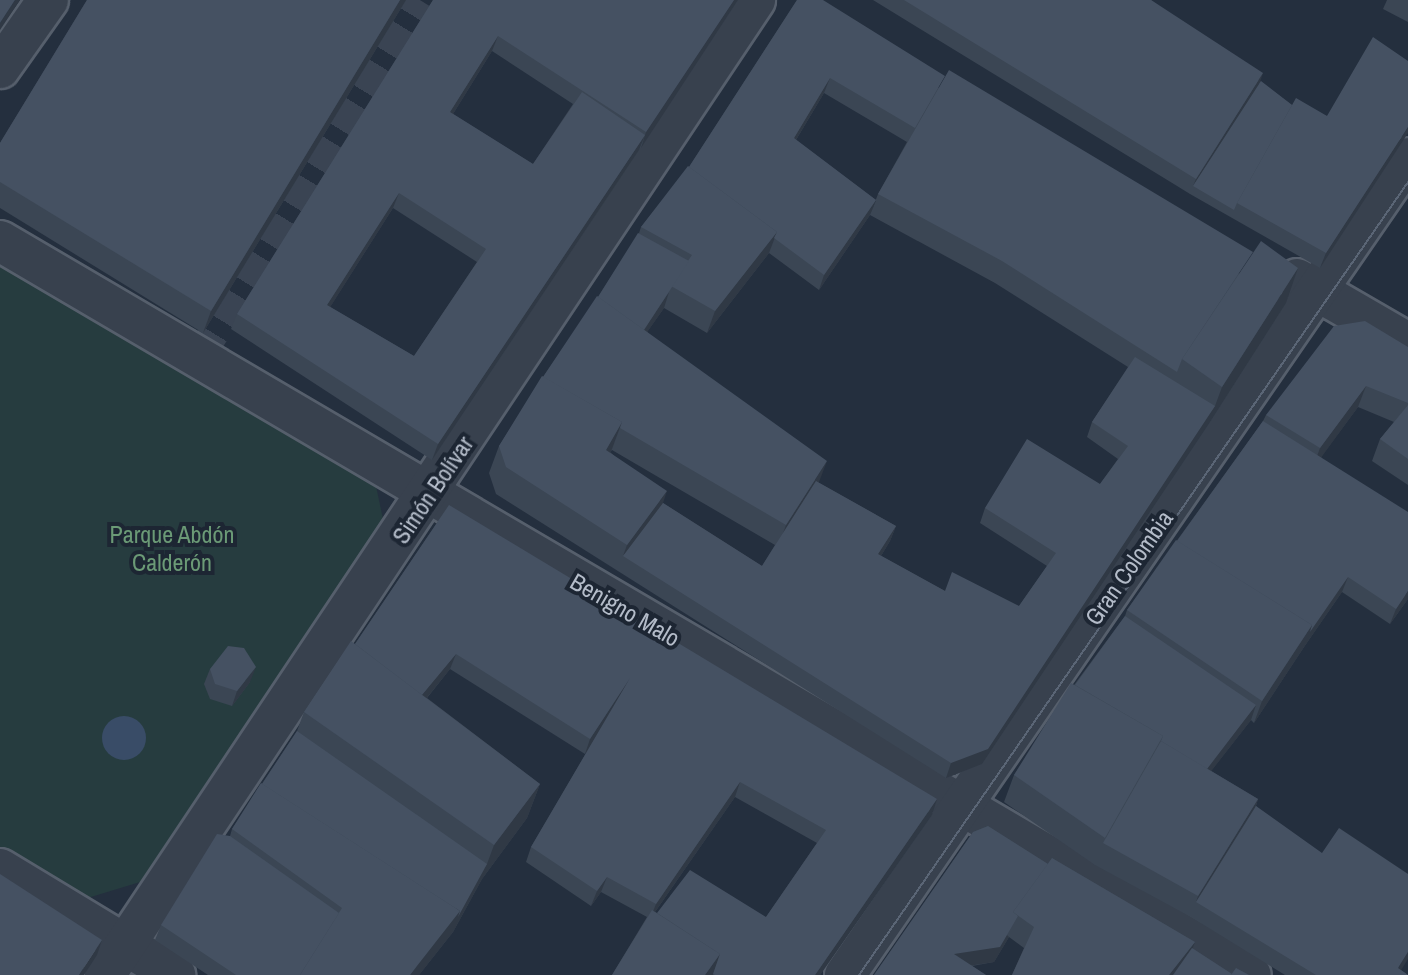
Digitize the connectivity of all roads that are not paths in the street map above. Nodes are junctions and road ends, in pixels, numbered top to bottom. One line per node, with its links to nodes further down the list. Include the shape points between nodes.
1 (48, 0): 3 (street)
2 (755, 0): 9 (street, Simón Bolívar)
3 (0, 68)
4 (1408, 158): 7 (street, Gran Colombia)
5 (0, 241): 9 (street, Benigno Malo)
6 (1264, 260): 7 (street)
7 (1319, 291): 8 (street); 10 (street, Gran Colombia)
8 (1408, 343)
9 (429, 497): 10 (street, Benigno Malo); 12 (street, Simón Bolívar)
10 (966, 805): 14 (street, Gran Colombia); 15 (street, Benigno Malo)
11 (0, 869): 12 (street)
12 (115, 960): 13 (street)
13 (175, 975)
14 (845, 975)
15 (1251, 975)

